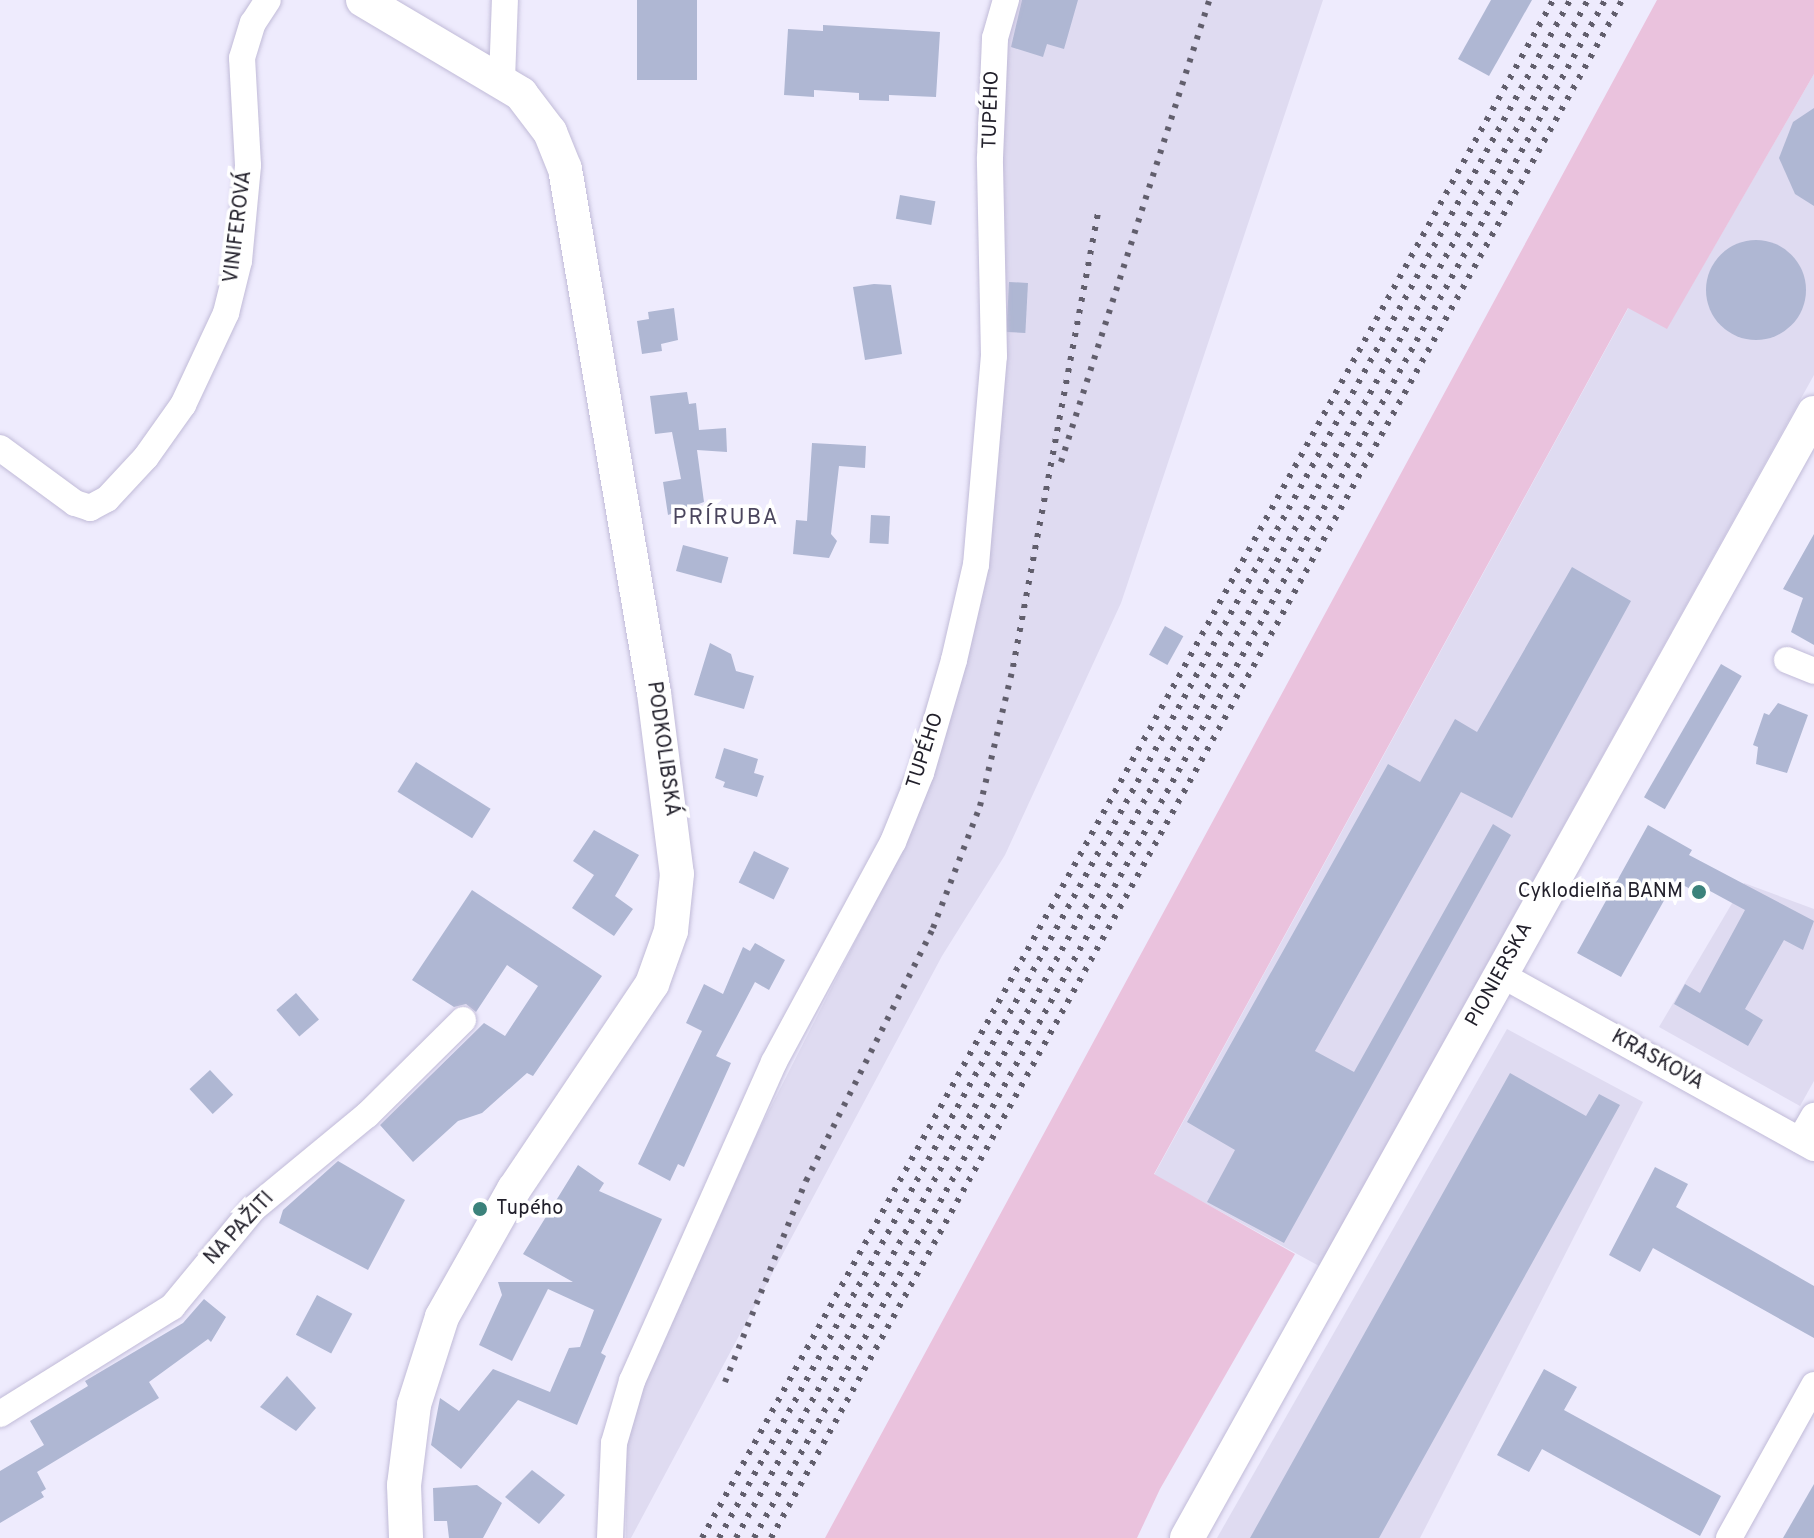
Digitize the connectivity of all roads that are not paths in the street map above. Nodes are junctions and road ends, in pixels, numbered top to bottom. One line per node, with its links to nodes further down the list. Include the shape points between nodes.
1 (268, 0): 7 (street, VINIFEROVÁ, via 253,23 242,58 248,165 239,261 226,313 183,405 146,457 107,499 90,508 75,503)
2 (363, 0): 5 (street, PODKOLIBSKÁ)
3 (505, 0): 5 (street)
4 (1006, 0): 17 (street, TUPÉHO, via 995,38 991,131 993,369 976,565 954,660 921,773 893,842 774,1062 632,1381 614,1443)
5 (502, 80): 16 (street, PODKOLIBSKÁ, via 521,94 550,132 573,195 654,693 675,839 676,896 671,931 652,984 508,1198 442,1317 414,1405 404,1485)
6 (1814, 413): 10 (street, PIONIERSKA)
7 (0, 448)
8 (1787, 660): 9 (street)
9 (1814, 671)
10 (1500, 974): 13 (street, KRASKOVA); 18 (street, PIONIERSKA)
11 (463, 1020): 15 (street, NA PAŽITI, via 367,1115 253,1209 172,1307)
12 (1814, 1116): 13 (street)
13 (1807, 1144)
14 (1814, 1385): 19 (street)
15 (0, 1414)
16 (406, 1538)
17 (610, 1538)
18 (1187, 1538)
19 (1729, 1538)

